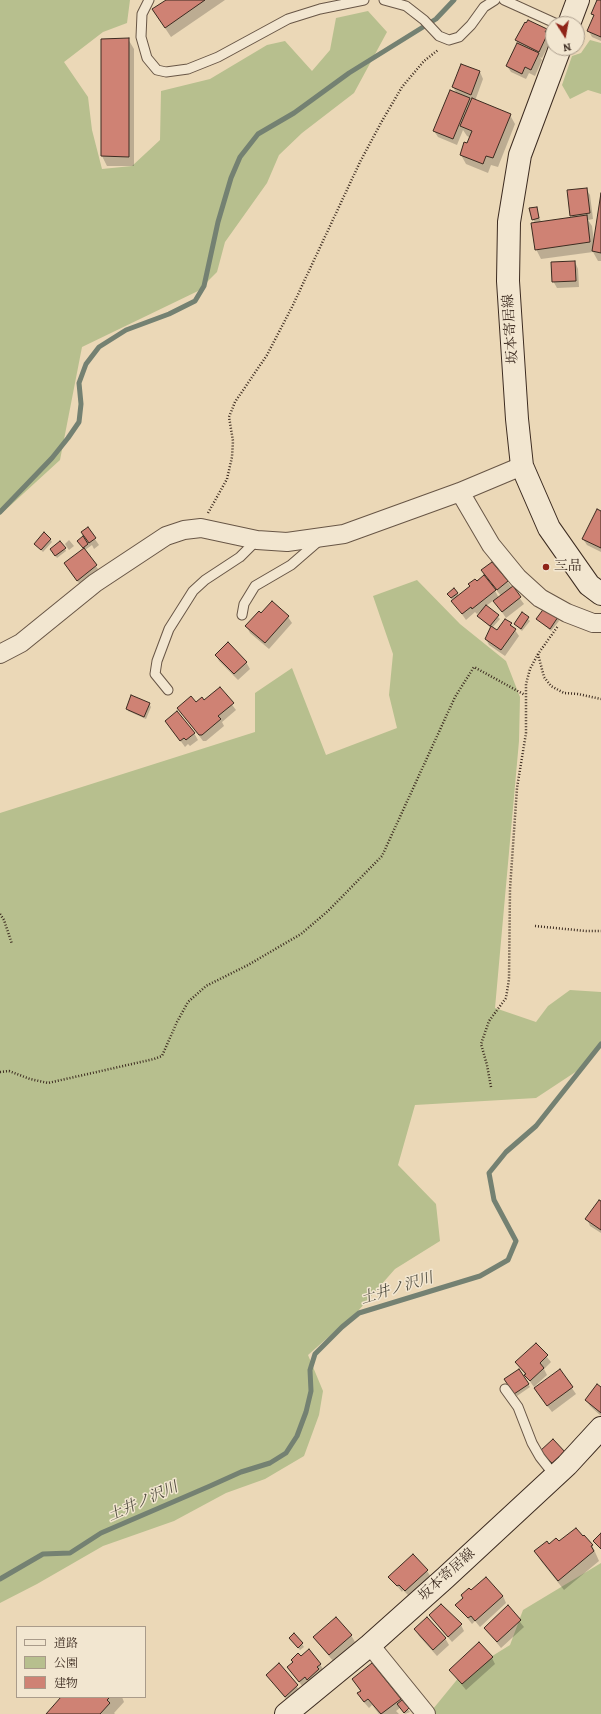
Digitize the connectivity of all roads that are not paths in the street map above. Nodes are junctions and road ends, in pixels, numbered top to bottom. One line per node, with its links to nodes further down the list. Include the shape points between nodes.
1 (149, 0): 2 (lane, via 142,14 141,37 146,58 157,70 166,72 188,70 218,57 288,18)
2 (364, 0)
3 (384, 0): 4 (lane, via 406,6 439,36 449,40 459,37 472,25 484,7)
4 (495, 0)
5 (504, 0): 8 (lane)
6 (578, 0): 7 (main road)
7 (572, 16)
8 (545, 19)
9 (557, 56): 10 (main road, 坂本寄居線, via 520,155 510,222 508,281)
10 (522, 466): 11 (street); 14 (main road, 坂本寄居線, via 549,528 589,585)
11 (460, 492): 12 (street, via 344,534); 16 (street, via 491,545 518,578 540,598 567,613 593,623)
12 (324, 537): 13 (street, via 287,542); 15 (lane, via 291,565 255,586 244,604)
13 (258, 540): 17 (street, via 201,528 166,536 95,583 21,643); 18 (lane, via 240,557 193,591 169,629 155,674)
14 (601, 594)
15 (242, 615)
16 (601, 623)
17 (0, 654)
18 (168, 690)
19 (505, 1389): 21 (lane, via 518,1407 540,1457)
20 (601, 1428): 21 (main road, 坂本寄居線)
21 (555, 1476): 22 (main road, 坂本寄居線)
22 (370, 1645): 23 (main road, 坂本寄居線); 24 (street)
23 (286, 1714)
24 (426, 1714)

